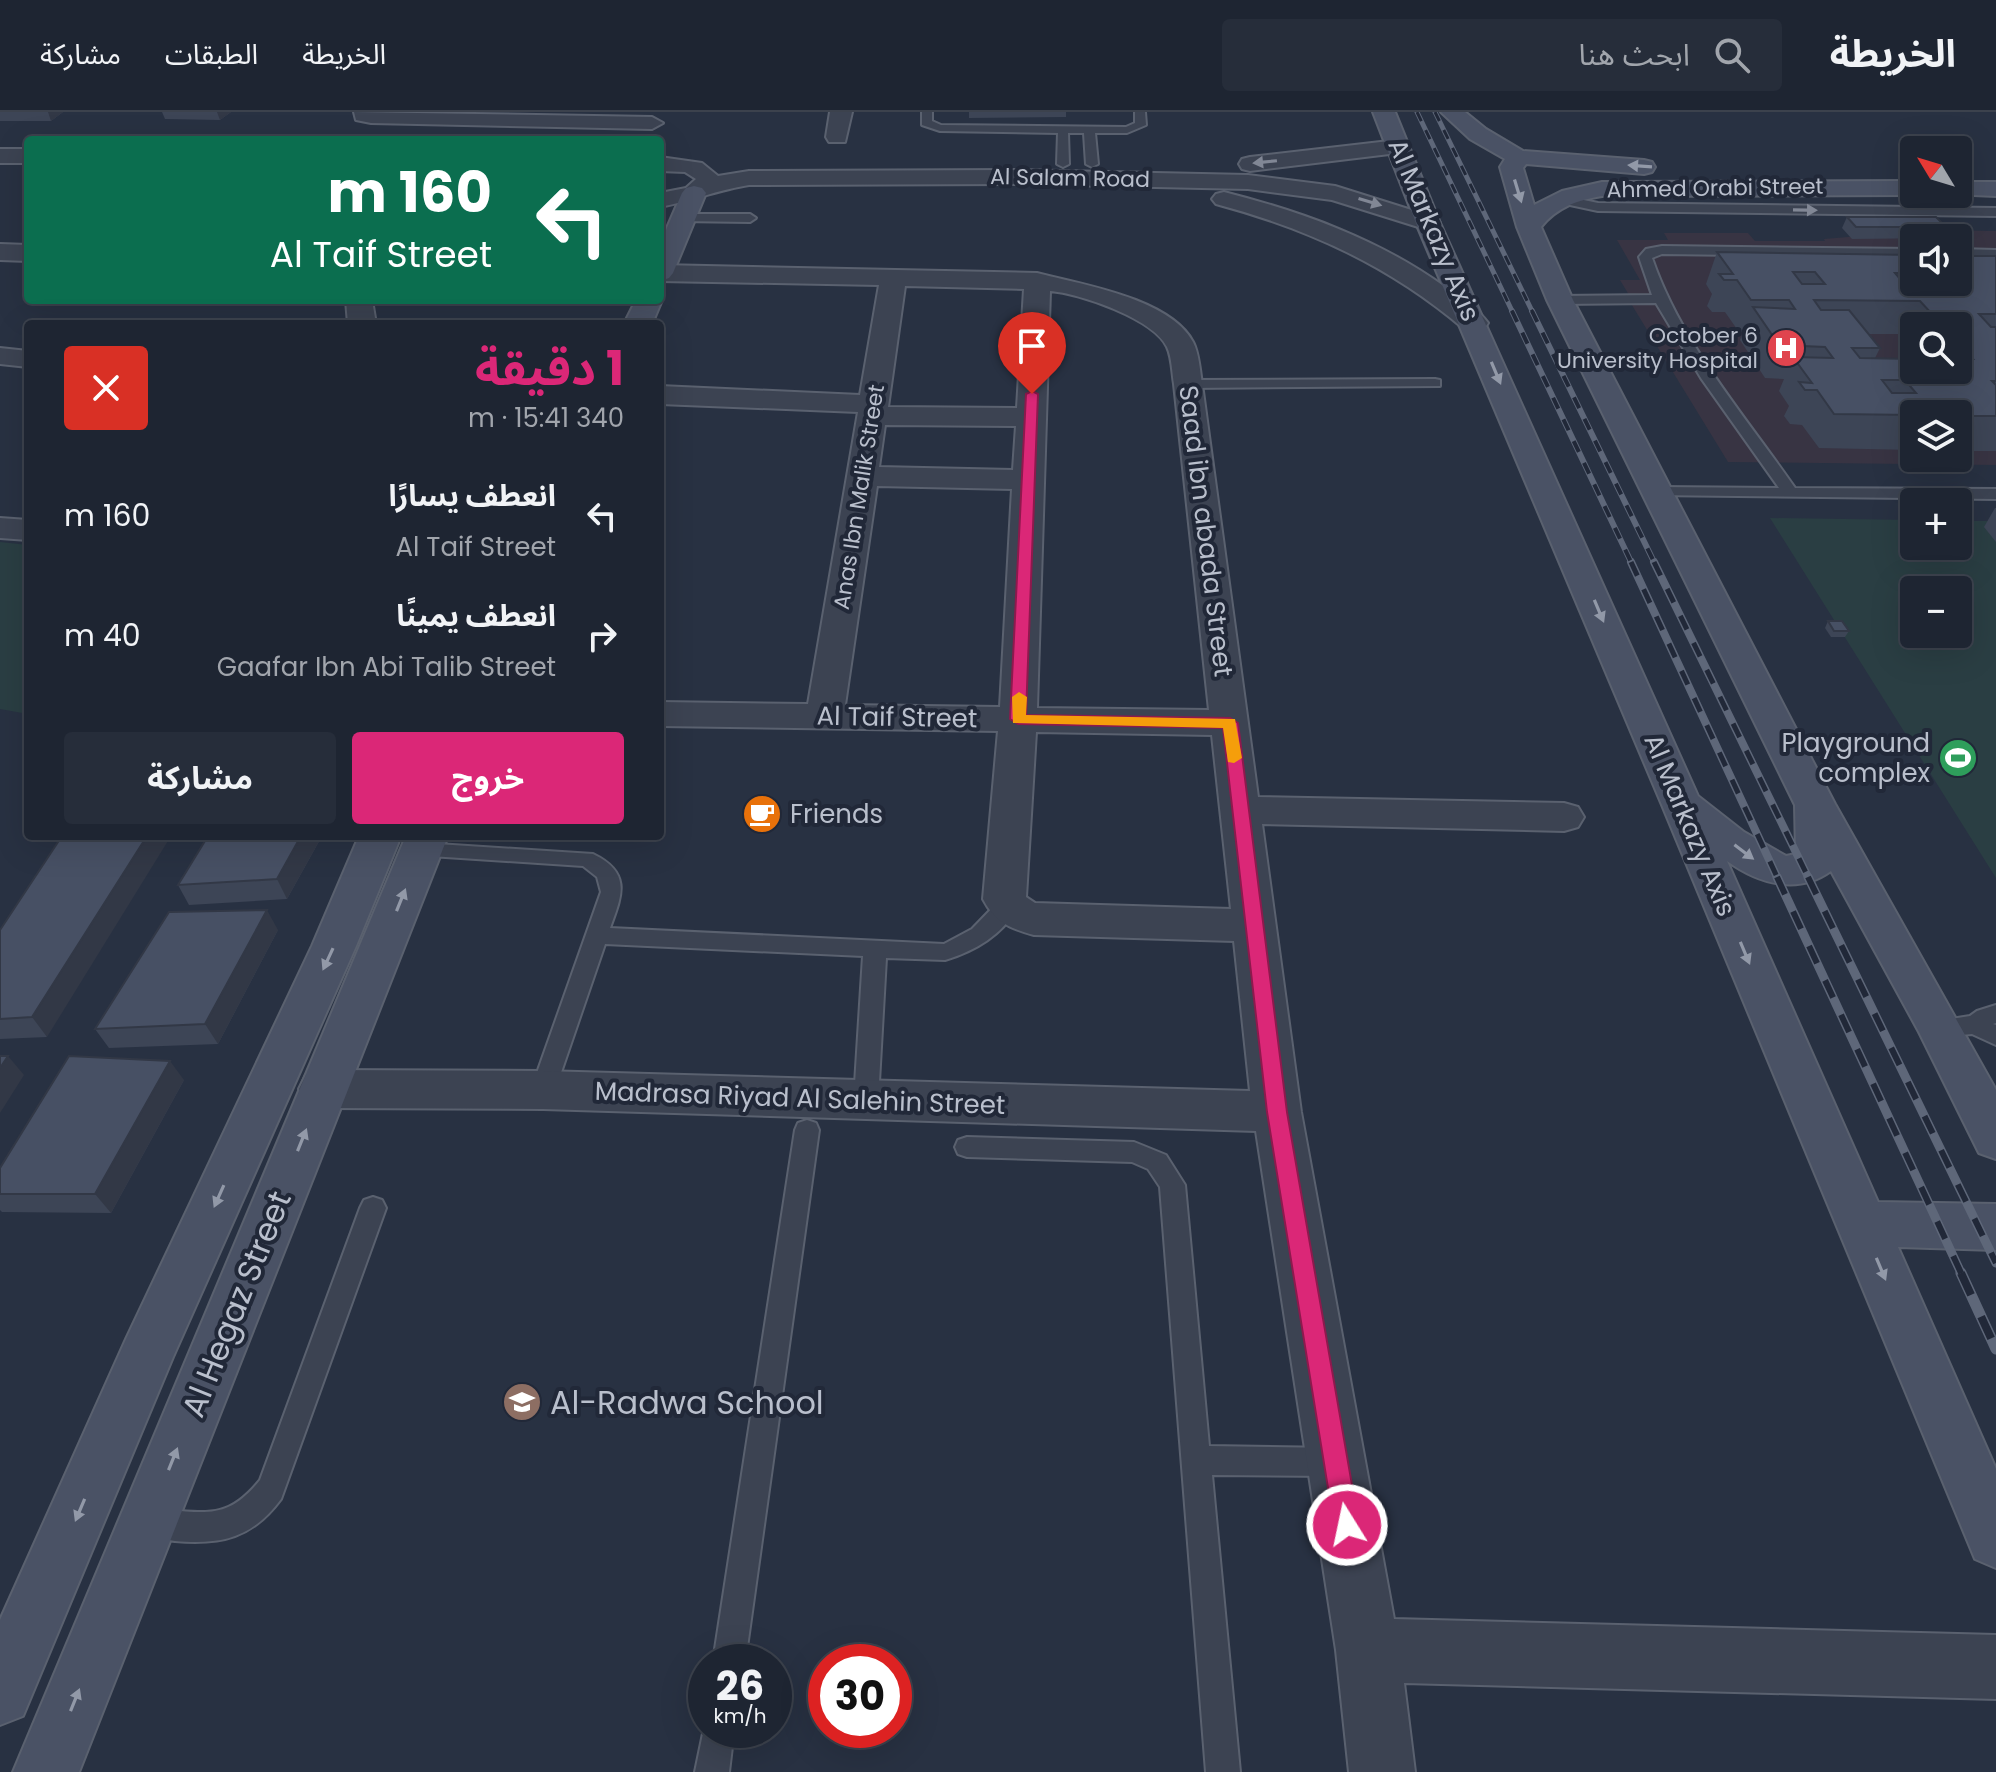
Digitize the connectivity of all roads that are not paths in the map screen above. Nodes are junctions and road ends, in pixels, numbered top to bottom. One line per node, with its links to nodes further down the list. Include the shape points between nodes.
1 (365, 112): 7 (street, via 376,117)
2 (832, 112): 3 (street)
3 (841, 112): 11 (street)
4 (927, 112): 8 (lane, via 926,123 940,128)
5 (1140, 112): 10 (lane, via 1136,128)
6 (1452, 112): 15 (main road)
7 (652, 123)
8 (1063, 129): 10 (lane); 18 (lane)
9 (1391, 129): 14 (street, Al Salam Road); 39 (main road, Al Markazy Axis)
10 (1089, 130): 19 (lane)
11 (837, 137)
12 (0, 156): 13 (street)
13 (24, 156)
14 (1308, 157): 19 (street, Al Salam Road, one-way to 19, via 1232,165); 27 (street, via 1322,173)
15 (1519, 158): 16 (main road, Ahmed Orabi Street); 42 (main road, one-way to 42, via 1511,167)
16 (1591, 162): 22 (main road, Ahmed Orabi Street, one-way to 16); 30 (main road, via 1578,165 1573,174)
17 (667, 164): 18 (street, Al Salam Road); 29 (street, via 703,171 709,180)
18 (1063, 164): 19 (street, Al Salam Road)
19 (1092, 164)
20 (0, 171): 21 (street)
21 (24, 171)
22 (1900, 173)
23 (1972, 173): 24 (main road)
24 (1996, 173)
25 (1119, 178): 27 (street, Al Salam Road); 29 (street, Al Salam Road, via 749,178); 56 (street, via 1233,201 1342,238 1400,265)
26 (1831, 187): 28 (main road, Ahmed Orabi Street); 30 (main road, Ahmed Orabi Street); 35 (lane)
27 (1308, 188): 39 (street, Al Salam Road, one-way to 39, via 1362,199)
28 (1900, 188)
29 (700, 189): 33 (street, Al Salam Road); 37 (main road)
30 (1602, 189): 34 (main road, Ahmed Orabi Street)
31 (1972, 189): 32 (main road)
32 (1996, 189)
33 (664, 199)
34 (1560, 199): 35 (lane, one-way to 35, via 1598,207); 42 (main road, Ahmed Orabi Street, via 1545,207)
35 (1853, 211): 36 (lane); 40 (lane); 41 (lane)
36 (1996, 212)
37 (682, 218): 38 (lane); 50 (main road)
38 (750, 218)
39 (1428, 223): 56 (main road, Al Markazy Axis)
40 (1853, 225)
41 (1886, 225)
42 (1529, 227): 55 (main road)
43 (1866, 239): 45 (lane)
44 (0, 252): 47 (street)
45 (1880, 252): 46 (lane); 54 (lane, via 1656,251 1645,260)
46 (1900, 252)
47 (24, 253)
48 (1972, 253): 49 (lane)
49 (1996, 254)
50 (664, 263)
51 (664, 273): 52 (street, Saad ibn abada Street)
52 (893, 279): 53 (street, Saad ibn abada Street); 62 (street, Anas Ibn Malik Street)
53 (1037, 281): 60 (street, Saad ibn abada Street, via 1112,299 1155,320 1180,343); 63 (street)
54 (1663, 299): 55 (lane); 67 (lane, via 1695,358)
55 (1560, 300): 66 (main road)
56 (1474, 323): 78 (main road, Al Markazy Axis, one-way to 78)
57 (0, 356): 58 (street)
58 (24, 359)
59 (1435, 383): 60 (lane)
60 (1188, 384): 76 (street, Saad ibn abada Street)
61 (664, 395): 62 (street)
62 (873, 410): 63 (street); 64 (street, Anas Ibn Malik Street)
63 (1031, 417): 65 (street)
64 (863, 476): 65 (street); 74 (street, Anas Ibn Malik Street)
65 (1029, 480): 75 (street)
66 (1658, 492): 67 (lane); 77 (main road)
67 (1790, 492): 68 (lane)
68 (1996, 494)
69 (0, 504): 70 (street)
70 (24, 506)
71 (0, 528): 72 (street)
72 (24, 530)
73 (664, 714): 74 (street, Al Taif Street)
74 (825, 716): 75 (street, Al Taif Street)
75 (1018, 719): 76 (street, Al Taif Street); 82 (street)
76 (1230, 723): 79 (street, Saad ibn abada Street)
77 (1815, 804): 78 (main road, one-way to 77, via 1753,859 1795,871 1817,860); 86 (main road)
78 (1682, 805): 95 (main road, Al Markazy Axis, one-way to 95)
79 (1240, 810): 80 (street); 83 (street, Saad ibn abada Street)
80 (1564, 817)
81 (410, 841): 84 (lane, via 586,859 601,866 611,877 612,892); 87 (main road, Al Hegaz Street, one-way to 81); 104 (main road, Al Hegaz Street, one-way to 104, via 334,946)
82 (1007, 907): 83 (street, via 1034,919); 85 (lane, via 994,926 972,942 945,952)
83 (1254, 926): 90 (street, Saad ibn abada Street)
84 (597, 936): 85 (lane); 88 (lane)
85 (875, 949): 89 (lane)
86 (1977, 1026): 92 (main road)
87 (323, 1089): 88 (street, Madrasa Riyad Al Salehin Street); 99 (main road, Al Hegaz Street, one-way to 87)
88 (543, 1090): 89 (street, Madrasa Riyad Al Salehin Street)
89 (866, 1100): 90 (street, Madrasa Riyad Al Salehin Street)
90 (1277, 1112): 98 (street, Saad ibn abada Street)
91 (807, 1130): 101 (lane)
92 (1996, 1138)
93 (967, 1147): 97 (lane, via 1134,1152 1166,1172 1172,1185)
94 (373, 1208): 99 (lane, via 262,1502 237,1523 220,1529)
95 (1862, 1224): 96 (main road); 100 (main road, Al Markazy Axis, one-way to 100)
96 (1996, 1227)
97 (1196, 1460): 98 (lane); 108 (lane)
98 (1336, 1462): 102 (street, Saad ibn abada Street)
99 (147, 1523): 106 (main road, Al Hegaz Street, one-way to 99)
100 (1996, 1538)
101 (732, 1644)
102 (1368, 1650): 103 (street); 109 (street, Saad ibn abada Street)
103 (1996, 1667)
104 (0, 1693)
105 (715, 1748): 107 (lane)
106 (46, 1772)
107 (712, 1772)
108 (1223, 1772)
109 (1382, 1772)

